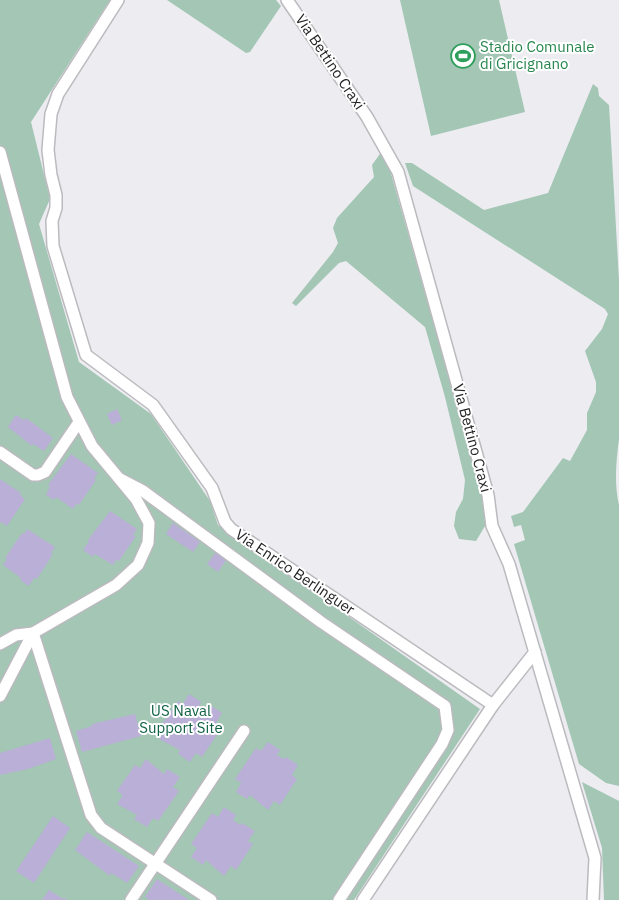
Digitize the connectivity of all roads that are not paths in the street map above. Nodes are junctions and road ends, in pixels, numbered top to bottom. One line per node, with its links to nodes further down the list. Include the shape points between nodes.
1 (118, 0): 11 (street, Via Enrico Berlinguer, via 58,94 49,133 51,175 56,195 53,246 86,355 153,405 212,488 231,529)
2 (287, 0): 9 (street, Via Bettino Craxi, via 366,117 398,172 488,496 492,526 509,564)
3 (0, 152): 4 (street, via 67,397)
4 (79, 422): 5 (street, via 45,472 38,475 33,475); 6 (street, via 92,446)
5 (0, 452)
6 (120, 478): 7 (street, via 136,498 149,523 148,542 138,565 116,585); 16 (street, via 143,491 321,622 445,706 448,730 442,744)
7 (33, 632): 8 (street, via 16,635); 10 (street); 13 (street, via 91,815 100,828)
8 (0, 644)
9 (535, 652): 11 (street); 18 (street, Via Bettino Craxi, via 595,858)
10 (0, 696)
11 (493, 705): 17 (street)
12 (244, 731): 13 (street)
13 (155, 863): 14 (street); 15 (street)
14 (131, 900)
15 (211, 900)
16 (339, 900)
17 (363, 900)
18 (594, 900)

